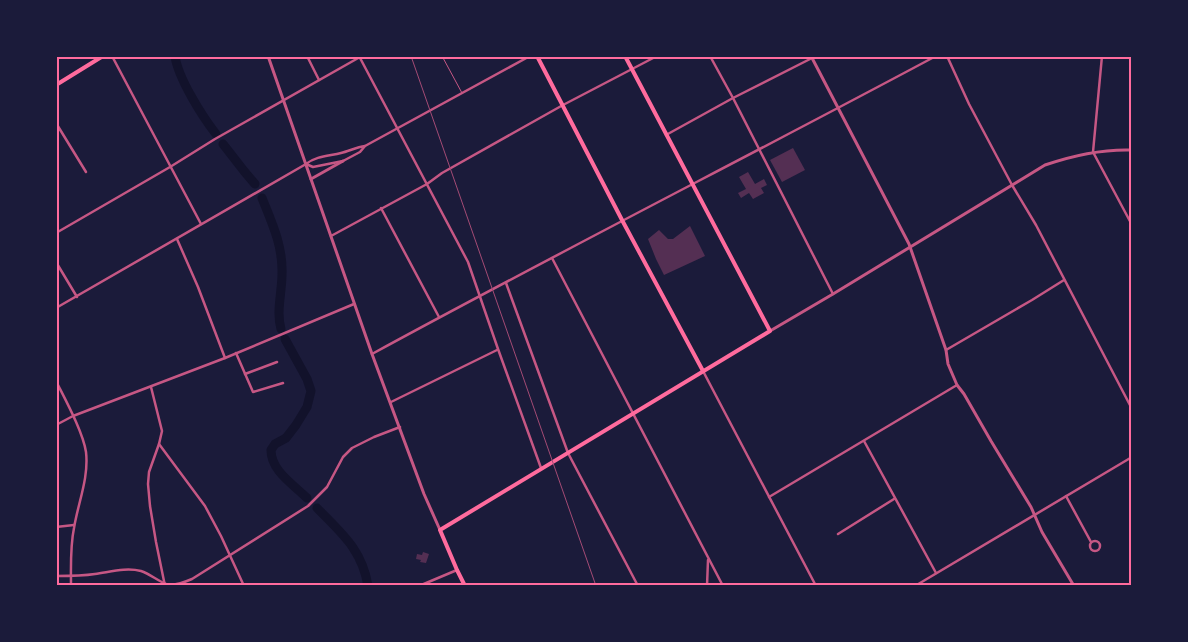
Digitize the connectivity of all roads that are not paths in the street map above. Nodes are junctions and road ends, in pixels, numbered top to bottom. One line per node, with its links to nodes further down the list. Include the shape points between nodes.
1 (103, 56): 18 (main road)
2 (112, 56): 33 (street)
3 (268, 56): 21 (street)
4 (307, 56): 17 (street)
5 (360, 56): 17 (street); 25 (street)
6 (442, 56): 19 (lane)
7 (530, 56): 19 (street)
8 (537, 56): 22 (main road)
9 (626, 56): 16 (main road)
10 (658, 56): 16 (street)
11 (710, 56): 20 (street)
12 (936, 56): 23 (street)
13 (947, 56): 38 (street)
14 (1102, 56): 30 (street)
15 (813, 57): 20 (street); 23 (street)
16 (633, 70): 22 (street); 26 (main road)
17 (319, 80): 21 (street)
18 (56, 85)
19 (462, 94): 25 (street)
20 (733, 98): 26 (street); 28 (street)
21 (284, 100): 32 (street); 33 (street)
22 (563, 105): 36 (street, via 442,172); 40 (main road)
23 (838, 108): 28 (street); 46 (street)
24 (56, 123): 34 (street)
25 (397, 129): 27 (street); 36 (street)
26 (666, 135): 37 (main road)
27 (365, 146): 31 (street); 32 (street)
28 (759, 149): 37 (street); 51 (street)
29 (1132, 150): 30 (street)
30 (1093, 152): 38 (street, via 1046,165); 42 (street)
31 (343, 160): 32 (street, via 313,167); 35 (street)
32 (306, 164): 35 (street); 41 (street)
33 (170, 167): 41 (street); 43 (street)
34 (86, 172)
35 (311, 179): 44 (street)
36 (427, 184): 39 (street); 52 (street, via 468,262)
37 (693, 184): 40 (street); 57 (main road)
38 (1012, 185): 46 (street); 49 (street)
39 (380, 208): 44 (street); 56 (street)
40 (622, 220): 47 (street); 64 (main road)
41 (201, 224): 45 (street)
42 (1132, 225)
43 (56, 233)
44 (331, 236): 54 (street)
45 (177, 239): 53 (street); 62 (street)
46 (910, 247): 51 (street); 59 (street)
47 (552, 258): 50 (street); 72 (street)
48 (56, 262): 53 (street)
49 (1064, 280): 59 (street); 71 (street)
50 (506, 283): 52 (street); 78 (street)
51 (833, 294): 57 (street)
52 (480, 296): 56 (street); 58 (street)
53 (77, 297): 55 (street)
54 (356, 303): 60 (street); 61 (street)
55 (56, 308)
56 (439, 318): 61 (street)
57 (770, 331): 64 (main road)
58 (498, 349): 70 (street); 80 (street)
59 (946, 350): 68 (street)
60 (236, 354): 62 (street); 65 (street)
61 (372, 354): 70 (street)
62 (225, 358): 69 (street)
63 (278, 362): 65 (street)
64 (703, 371): 72 (main road); 82 (street)
65 (245, 374): 67 (street, via 253,392)
66 (56, 381): 73 (street)
67 (283, 383)
68 (957, 385): 76 (street); 84 (street)
69 (151, 387): 73 (street); 77 (street, via 162,431)
70 (391, 402): 75 (street)
71 (1132, 409)
72 (633, 413): 78 (main road); 91 (street)
73 (73, 416): 74 (street); 85 (street, via 86,454 84,488)
74 (56, 425)
75 (400, 427): 87 (street); 90 (street, via 348,452 316,499)
76 (864, 441): 82 (street); 83 (street)
77 (159, 444): 90 (street, via 205,506); 96 (street, via 148,484)
78 (568, 453): 80 (main road); 102 (street)
79 (1132, 457): 81 (street)
80 (541, 468): 87 (main road)
81 (1066, 496): 84 (street); 89 (street)
82 (769, 497): 104 (street)
83 (895, 499): 88 (street); 93 (street)
84 (1034, 514): 93 (street); 106 (street)
85 (74, 525): 86 (street); 95 (street)
86 (56, 527)
87 (440, 530): 92 (main road)
88 (838, 534)
89 (1091, 542): 89 (street, via 1092,550 1100,548 1099,542)
90 (230, 556): 96 (street, via 192,579); 99 (street)
91 (708, 558): 97 (street); 103 (street)
92 (457, 570): 100 (street); 101 (main road)
93 (936, 573): 105 (street)
94 (56, 576): 95 (street)
95 (71, 576): 96 (street, via 131,570 152,576); 98 (street)
96 (165, 585)
97 (722, 585)
98 (70, 586)
99 (244, 586)
100 (419, 586)
101 (465, 586)
102 (638, 586)
103 (707, 586)
104 (816, 586)
105 (915, 586)
106 (1074, 586)

